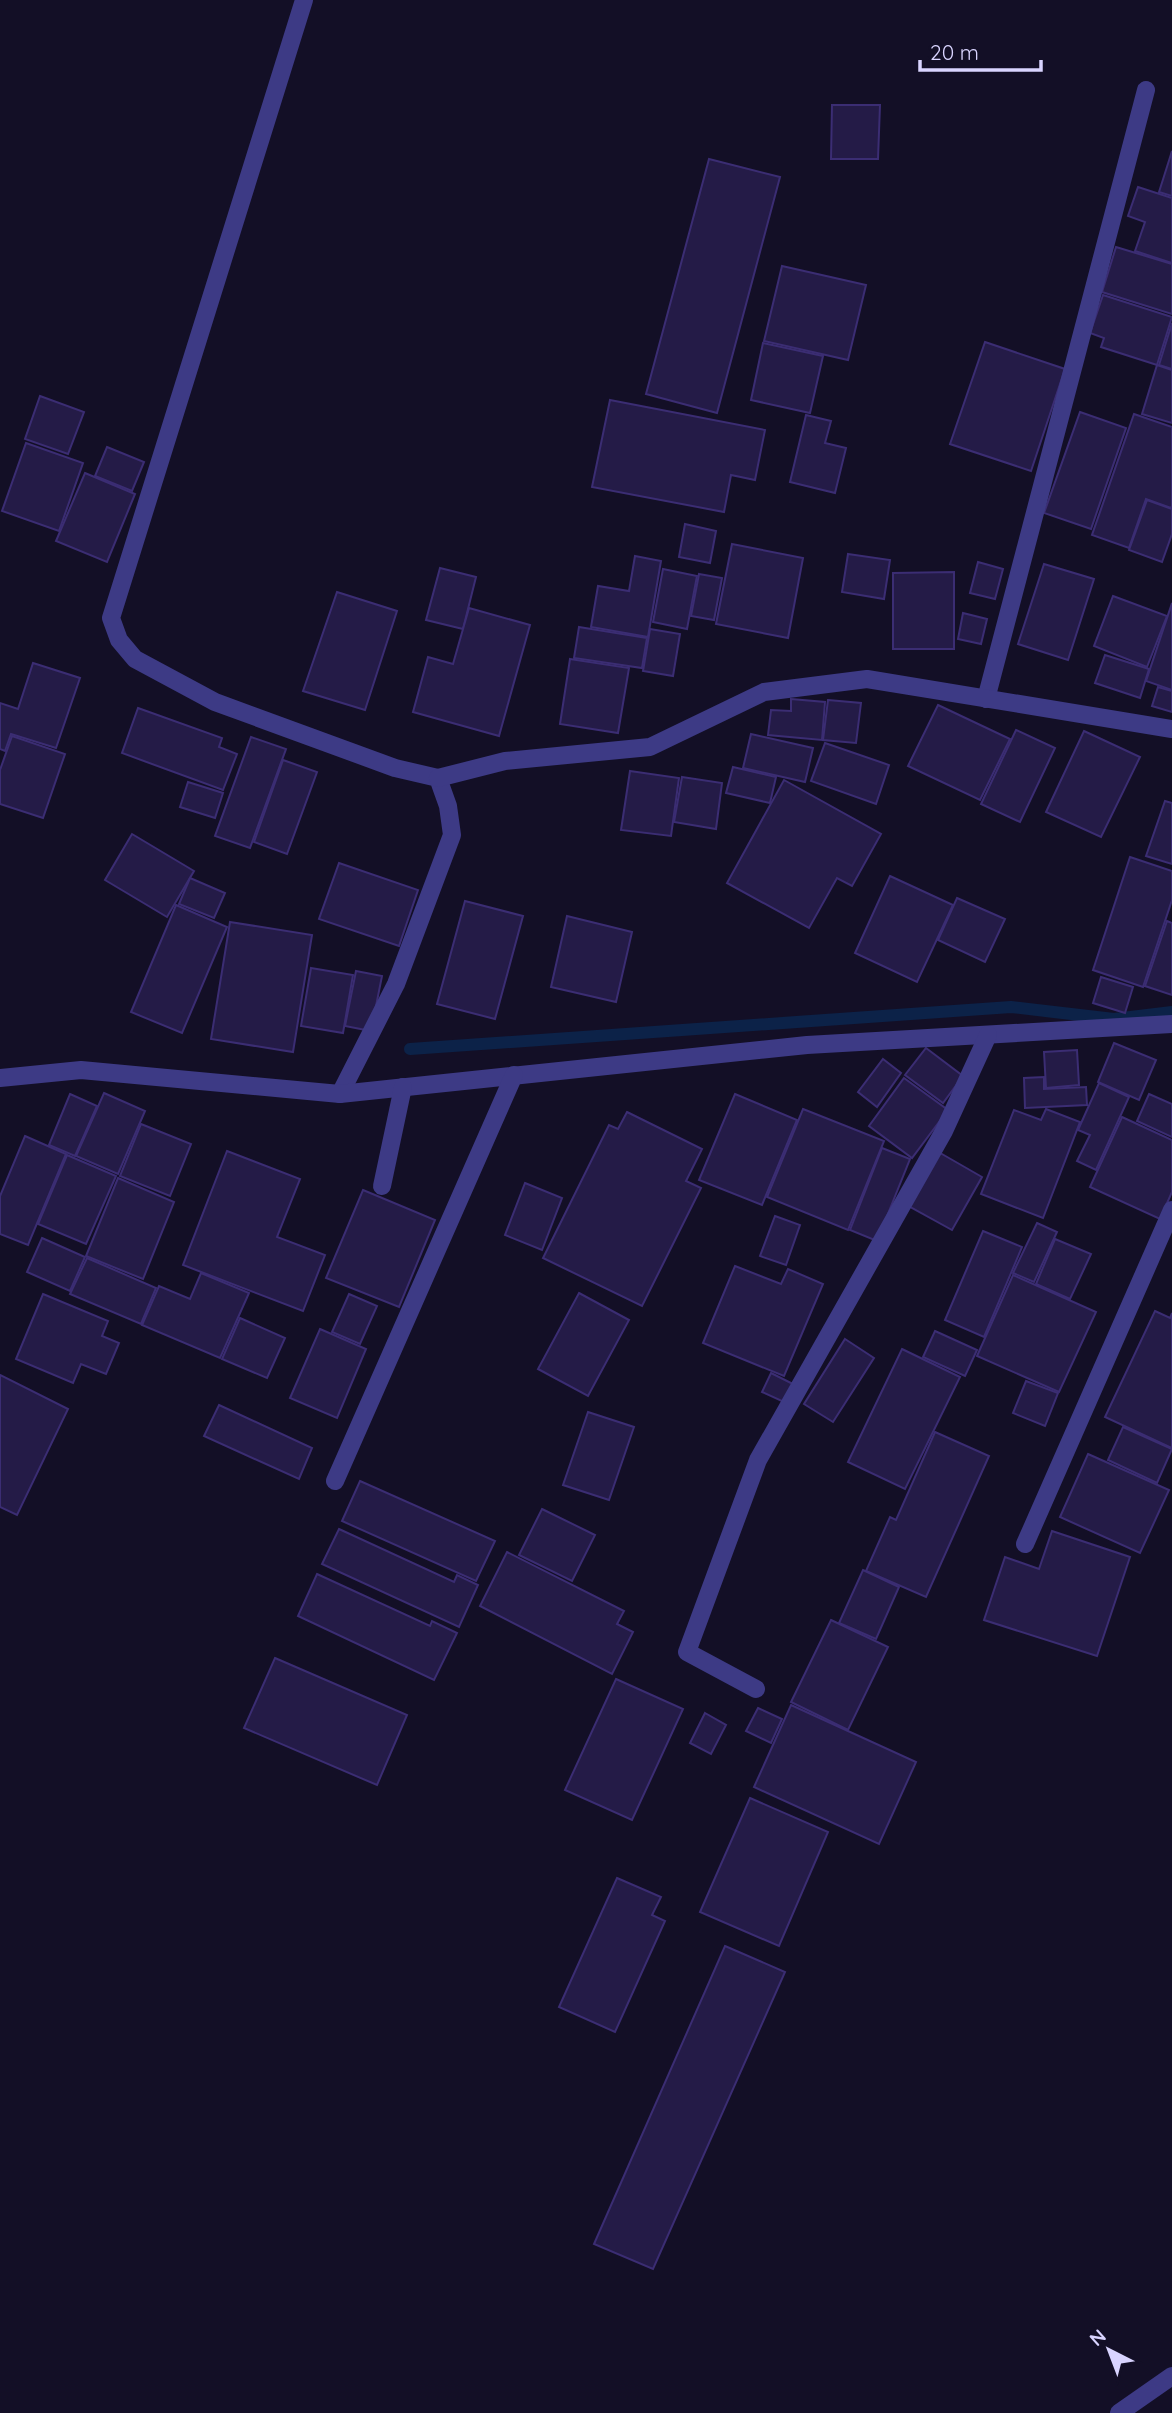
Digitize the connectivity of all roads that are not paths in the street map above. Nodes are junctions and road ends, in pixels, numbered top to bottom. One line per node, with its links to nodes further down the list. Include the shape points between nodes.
1 (304, 0): 5 (street, via 111,618 119,640 135,659 215,702 395,768)
2 (1146, 90): 3 (street)
3 (986, 699): 4 (street); 5 (street, via 867,679 764,692 650,747 505,761)
4 (1172, 729)
5 (438, 778): 11 (street, via 452,835 396,984)
6 (1172, 1024): 7 (street)
7 (988, 1035): 8 (street, via 807,1045); 16 (street, via 944,1132 758,1460 687,1652)
8 (514, 1075): 10 (street); 14 (street)
9 (0, 1078): 11 (street, via 81,1070)
10 (403, 1087): 11 (street); 12 (street)
11 (340, 1094)
12 (382, 1186)
13 (1172, 1210): 15 (street)
14 (335, 1481)
15 (1025, 1544)
16 (756, 1689)
17 (1172, 2376): 18 (street)
18 (1119, 2413)

